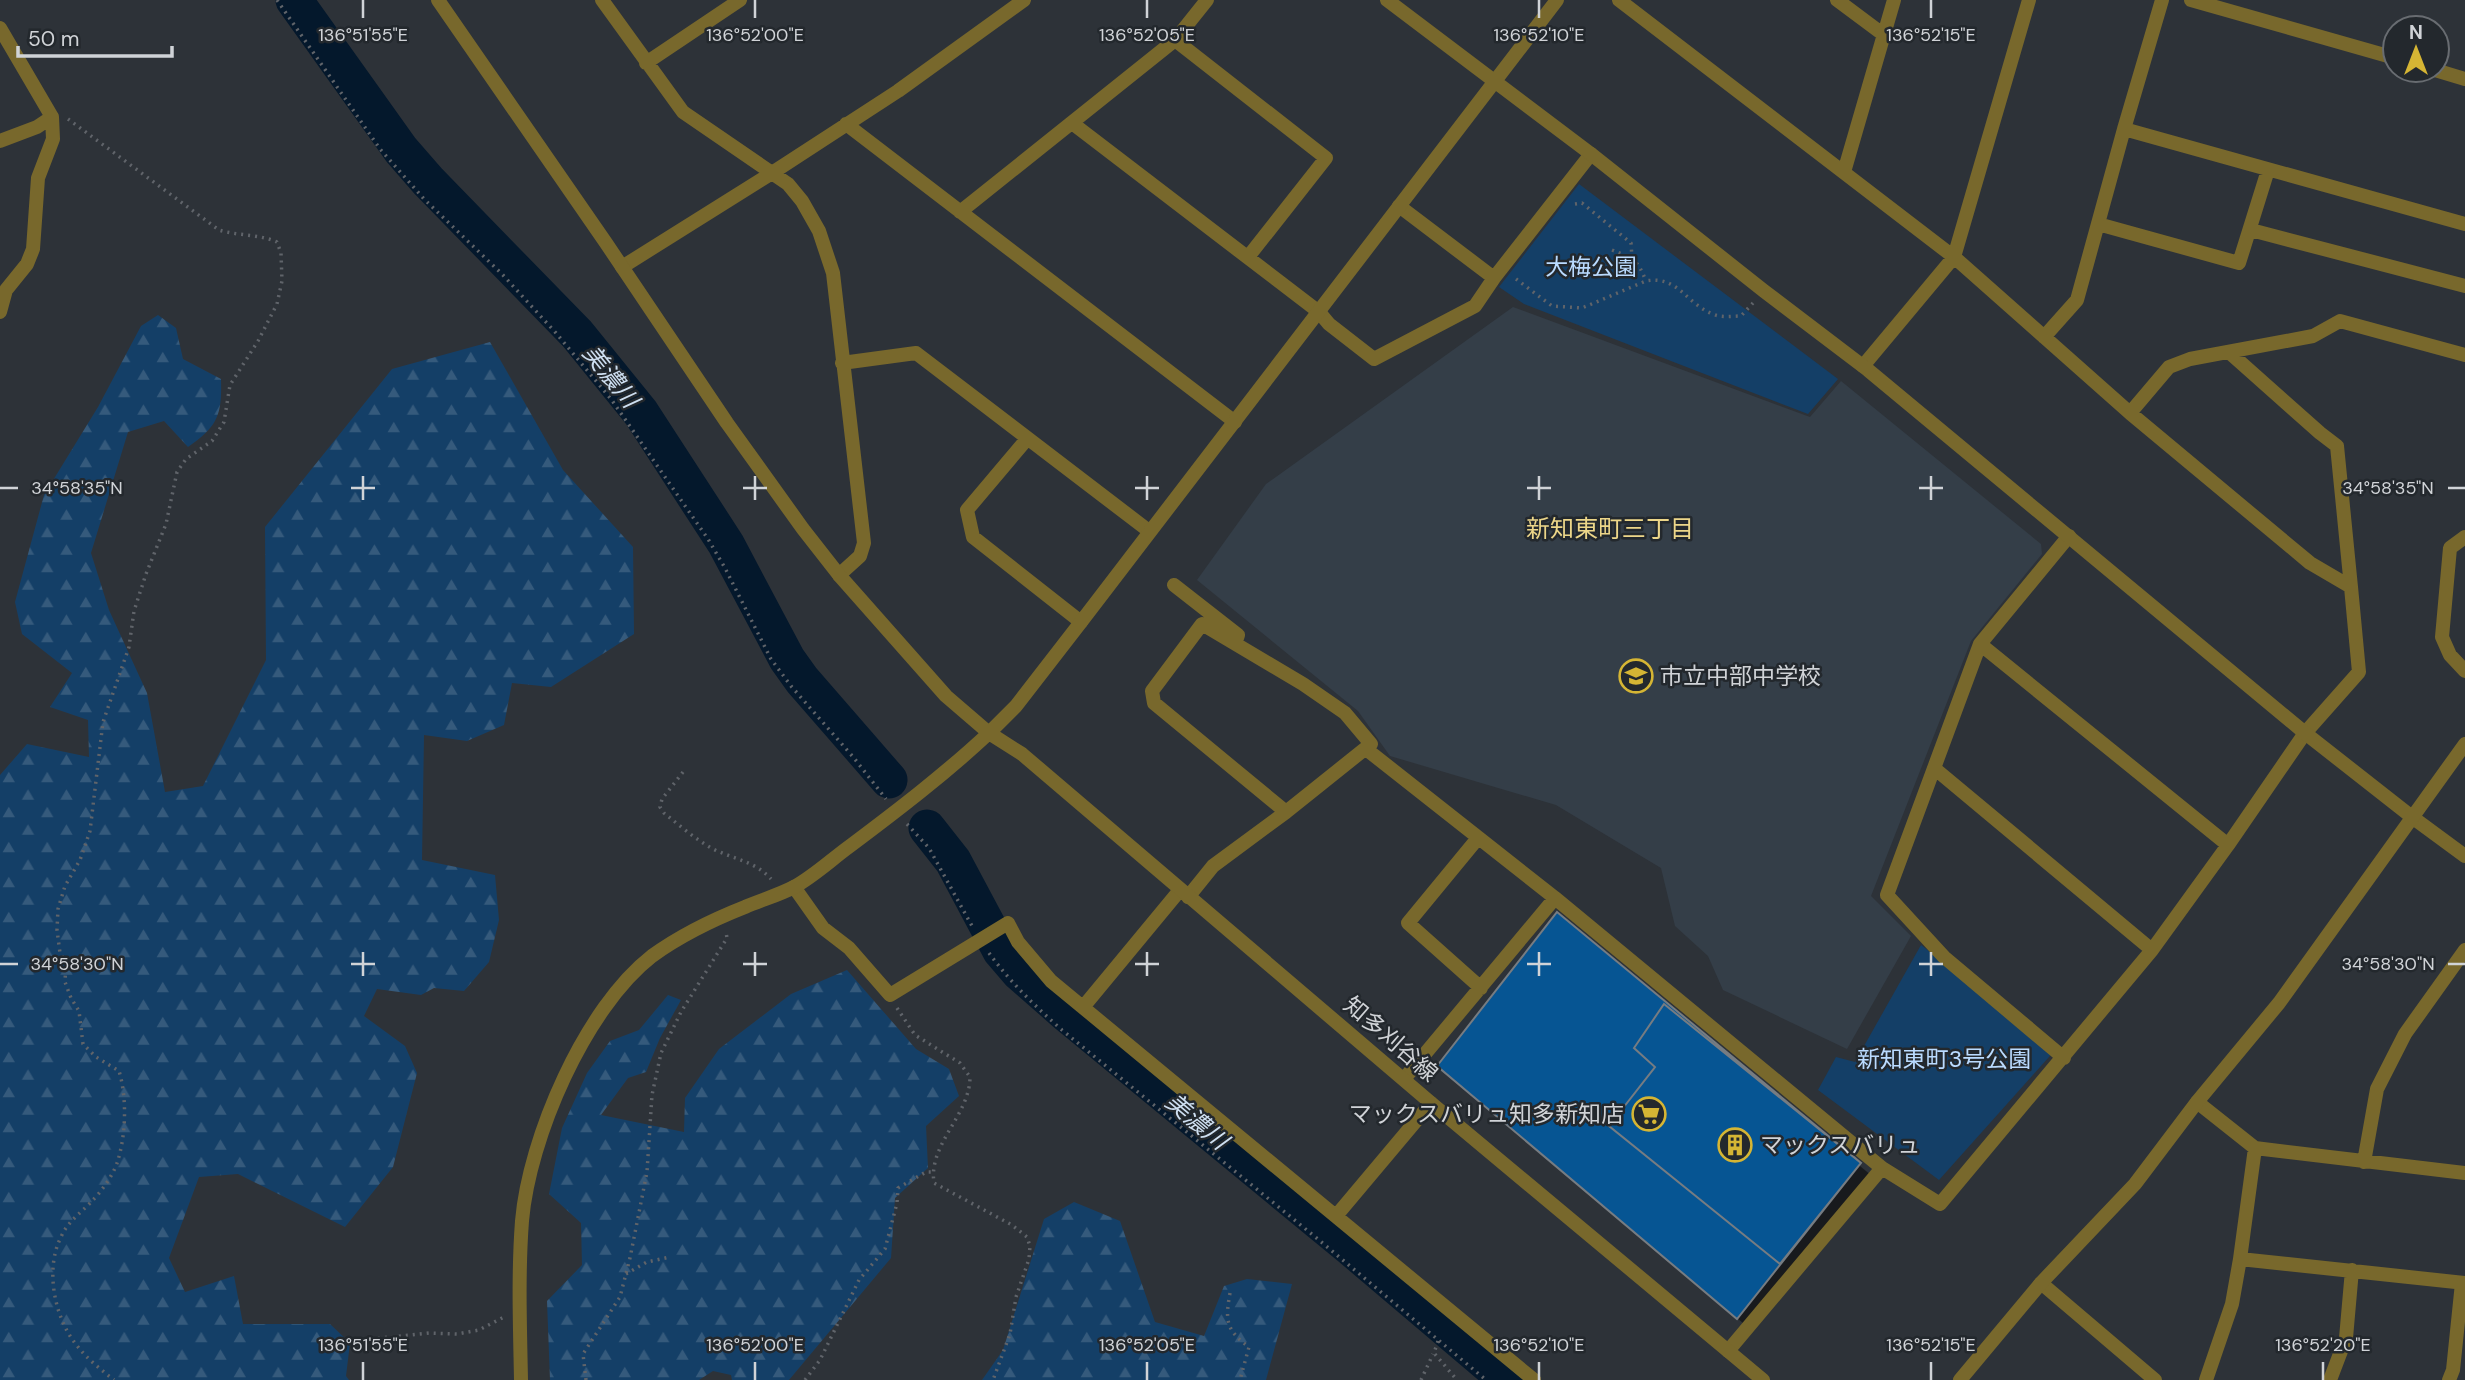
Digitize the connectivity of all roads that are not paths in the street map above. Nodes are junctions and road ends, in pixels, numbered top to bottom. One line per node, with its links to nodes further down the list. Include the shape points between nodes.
1 (602, 0): 18 (street)
2 (740, 0): 18 (street)
3 (1024, 0): 22 (street)
4 (1207, 0): 16 (street)
5 (1387, 0): 19 (street)
6 (1557, 0): 19 (street)
7 (1619, 0): 27 (street)
8 (1838, 0): 15 (street)
9 (1894, 0): 15 (street)
10 (2029, 0): 35 (street)
11 (2162, 0): 23 (street)
12 (2191, 0): 17 (street)
13 (442, 1): 36 (street, 知多刈谷線)
14 (0, 28): 20 (street)
15 (1884, 35): 27 (street)
16 (1175, 40): 21 (street); 34 (street, via 1326,158)
17 (2381, 54)
18 (646, 63): 28 (street, via 683,112)
19 (1496, 81): 25 (street); 29 (street)
20 (52, 117): 24 (street); 39 (street, via 53,139 38,177 33,249 6,290)
21 (1072, 123): 30 (street); 34 (street)
22 (846, 124): 28 (street); 30 (street)
23 (2124, 129): 26 (street); 32 (street)
24 (0, 141)
25 (1591, 154): 37 (street); 45 (street)
26 (2268, 170): 31 (street); 33 (street)
27 (1843, 172): 35 (street)
28 (772, 173): 36 (street); 44 (street, via 802,201 825,246 833,273)
29 (1399, 206): 37 (street); 40 (street)
30 (960, 212): 47 (street)
31 (2465, 223)
32 (2098, 224): 33 (street, via 2239,262); 41 (street, via 2077,300)
33 (2251, 230): 38 (street)
34 (1248, 257): 40 (street)
35 (1954, 257): 41 (street); 45 (street)
36 (622, 267): 52 (street, 知多刈谷線, via 762,473)
37 (1498, 273): 40 (street, via 1475,306 1374,359)
38 (2465, 286)
39 (0, 312)
40 (1319, 312): 47 (street)
41 (2044, 337): 46 (street)
42 (2230, 353): 43 (street, via 2313,336 2340,321); 46 (street, via 2169,367); 54 (street, via 2337,446)
43 (2465, 355)
44 (842, 363): 48 (street, via 916,354); 52 (street, via 864,543 860,556)
45 (1863, 366): 50 (street)
46 (2130, 413): 54 (street, via 2310,563)
47 (1235, 422): 49 (street)
48 (1027, 439): 49 (street); 55 (street, via 967,510 973,537)
49 (1149, 531): 55 (street)
50 (2069, 536): 57 (street); 60 (street)
51 (2465, 537): 58 (street, via 2450,548 2442,637)
52 (839, 575): 59 (street, 知多刈谷線, via 946,696)
53 (1174, 584): 56 (street, via 1238,635)
54 (2351, 587): 60 (street, via 2359,672)
55 (1081, 622): 59 (street, via 1016,706)
56 (1235, 642): 62 (street, via 1345,713 1371,744); 64 (street, via 1202,624 1152,691 1154,703)
57 (1980, 644): 63 (street); 67 (street)
58 (2465, 671)
59 (989, 733): 69 (street, via 896,812); 70 (street, 知多刈谷線, via 1022,754)
60 (2305, 733): 65 (street); 67 (street)
61 (2465, 744): 65 (street)
62 (1366, 749): 64 (street); 66 (street)
63 (1934, 768): 72 (street); 76 (street, via 1887,895 1944,957)
64 (1286, 812): 70 (street)
65 (2412, 817): 68 (street); 78 (street, via 2279,1003)
66 (1478, 838): 71 (street); 74 (street, via 1408,923)
67 (2228, 845): 72 (street)
68 (2465, 856)
69 (794, 887): 75 (street, via 822,928 849,948 890,995 1008,923 1035,964); 90 (street, via 684,934 633,973 595,1021 548,1118 527,1187 519,1311)
70 (1184, 893): 75 (street); 77 (street, 知多刈谷線)
71 (1555, 898): 74 (street); 82 (street)
72 (2152, 950): 76 (street)
73 (2465, 950): 81 (street, via 2405,1034 2377,1089)
74 (1481, 988): 77 (street)
75 (1084, 1006): 84 (street)
76 (2064, 1058): 82 (street, via 1940,1204)
77 (1404, 1079): 79 (street, 知多刈谷線)
78 (2197, 1102): 80 (street); 87 (street, via 2135,1184)
79 (1431, 1103): 84 (street); 89 (street, 知多刈谷線)
80 (2255, 1148): 81 (street); 85 (street)
81 (2364, 1161): 83 (street)
82 (1882, 1168): 89 (street)
83 (2465, 1173)
84 (1336, 1216): 91 (street)
85 (2240, 1259): 86 (street); 95 (street, via 2232,1304)
86 (2352, 1269): 88 (street); 96 (street, via 2346,1338)
87 (2040, 1283): 93 (street); 94 (street)
88 (2464, 1283): 97 (street)
89 (1728, 1351): 92 (street, 知多刈谷線)
90 (521, 1380)
91 (1534, 1380)
92 (1763, 1380)
93 (1960, 1380)
94 (2155, 1380)
95 (2206, 1380)
96 (2330, 1380)
97 (2449, 1380)

